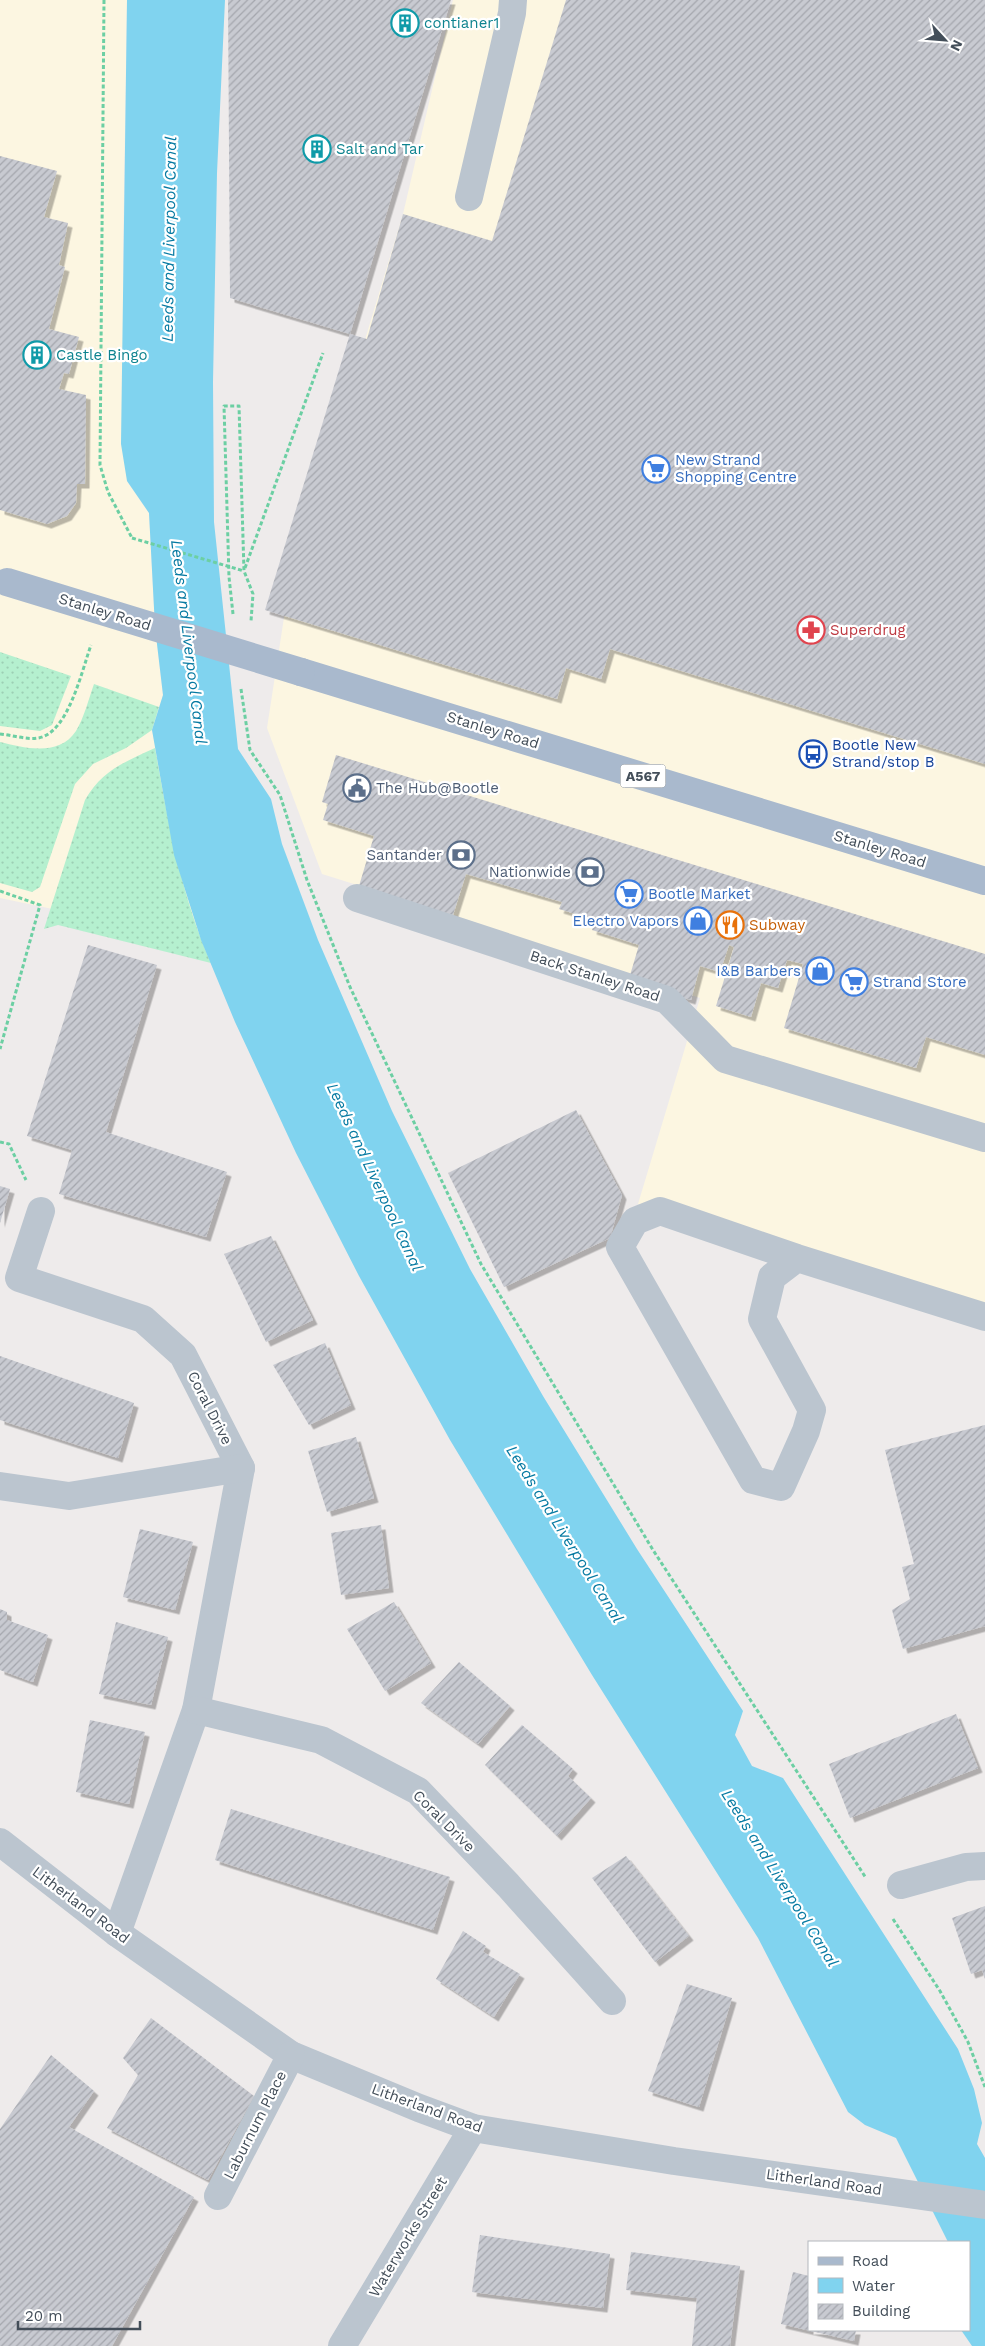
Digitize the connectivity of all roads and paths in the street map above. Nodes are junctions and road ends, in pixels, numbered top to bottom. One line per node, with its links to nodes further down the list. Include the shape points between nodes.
1 (104, 0): 5 (path, bridge, via 100,465 108,492 132,538)
2 (513, 0): 3 (street)
3 (469, 197)
4 (323, 353): 5 (path)
5 (244, 571): 8 (path, via 239,406 224,406); 9 (path, via 253,594)
6 (3, 580): 7 (main road, Stanley Road / A567, bridge)
7 (103, 612): 9 (main road, Stanley Road / A567, bridge); 11 (path, via 65,717 55,731 37,739)
8 (233, 616)
9 (249, 656): 12 (main road, Stanley Road / A567, bridge)
10 (241, 685): 27 (path, via 250,750 280,795 307,880 350,987 481,1264 653,1550)
11 (0, 734)
12 (985, 881)
13 (0, 891): 15 (path, via 40,905)
14 (357, 898): 16 (street, Back Stanley Road, via 667,1000 726,1059)
15 (0, 1048)
16 (985, 1138)
17 (0, 1142): 18 (path, via 9,1144)
18 (41, 1211): 21 (street, Coral Drive, via 19,1278 143,1319 183,1355)
19 (797, 1258): 19 (street, via 660,1210 635,1221 620,1247 753,1480 781,1487 812,1410 762,1319 772,1276); 20 (street)
20 (985, 1317)
21 (241, 1468): 22 (street, via 69,1496); 23 (street)
22 (0, 1486)
23 (196, 1710): 29 (street); 30 (street, Coral Drive, via 322,1740 418,1792 508,1885)
24 (0, 1842): 29 (street, Litherland Road)
25 (985, 1866): 26 (street)
26 (901, 1885)
27 (871, 1886)
28 (892, 1918): 32 (path, via 940,1991 968,2042)
29 (116, 1933): 31 (street, Litherland Road)
30 (612, 2001)
31 (291, 2055): 33 (street, Litherland Road); 34 (street, Laburnum Place)
32 (985, 2087)
33 (473, 2128): 35 (street, Litherland Road); 36 (street, Waterworks Street)
34 (218, 2196)
35 (985, 2205)
36 (342, 2346)

